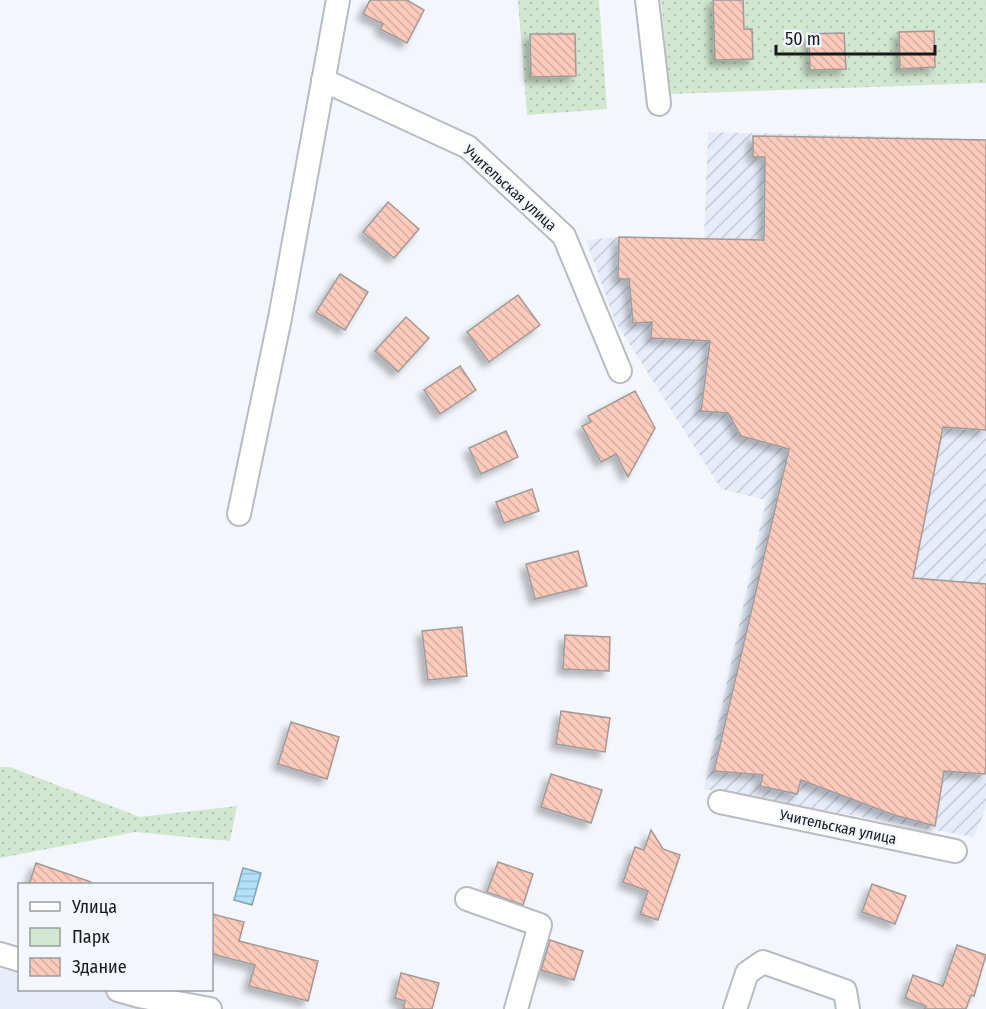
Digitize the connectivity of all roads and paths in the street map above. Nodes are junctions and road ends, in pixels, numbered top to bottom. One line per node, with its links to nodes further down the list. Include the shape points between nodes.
1 (338, 0): 3 (street)
2 (647, 0): 4 (street)
3 (322, 80): 5 (street, Учительская улица, via 468,147 564,236); 6 (street, via 280,318)
4 (659, 104)
5 (620, 370)
6 (238, 514)
7 (720, 802): 8 (street, Учительская улица)
8 (955, 851)
9 (467, 899): 14 (street, via 540,925)
10 (0, 954): 11 (street)
11 (18, 959)
12 (122, 991): 13 (street)
13 (210, 1009)
14 (516, 1009)
15 (735, 1009): 16 (street, via 747,973 763,962 844,991)
16 (848, 1009)

